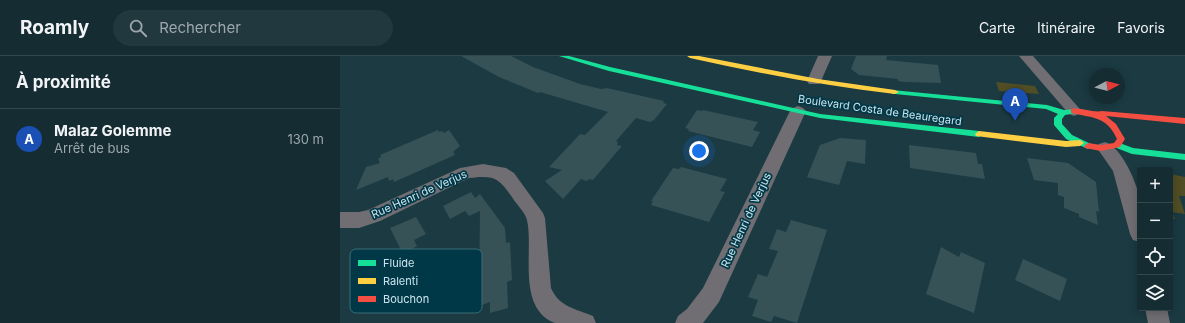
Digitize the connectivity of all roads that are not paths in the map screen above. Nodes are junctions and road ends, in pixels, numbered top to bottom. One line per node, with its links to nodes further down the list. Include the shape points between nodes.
1 (562, 56): 6 (street, Boulevard Costa de Beauregard)
2 (690, 56): 5 (street, Boulevard Costa de Beauregard)
3 (824, 56): 5 (street)
4 (1026, 56): 7 (street)
5 (814, 81): 7 (street, Boulevard Costa de Beauregard, via 839,86 1047,107)
6 (798, 111): 10 (street, Boulevard Costa de Beauregard, via 936,130 1066,144); 17 (street, Rue Henri de Verjus, via 711,295 696,316)
7 (1068, 112): 8 (street, Boulevard Costa de Beauregard); 10 (street, Boulevard Costa de Beauregard, via 1058,118 1058,125 1070,138)
8 (1097, 115): 9 (street, Boulevard Costa de Beauregard); 11 (street, Boulevard Costa de Beauregard, via 1115,125 1120,132 1121,139)
9 (1185, 121)
10 (1080, 143): 11 (street, Boulevard Costa de Beauregard, via 1093,147)
11 (1111, 147): 12 (street, Boulevard Costa de Beauregard); 13 (street)
12 (1185, 156)
13 (1137, 219)
14 (340, 220): 16 (street, Rue Henri de Verjus, via 359,220 373,216 466,172 500,172 508,178 536,218 540,288 546,303 558,314)
15 (1157, 311): 18 (street)
16 (585, 323)
17 (686, 323)
18 (1159, 323)

